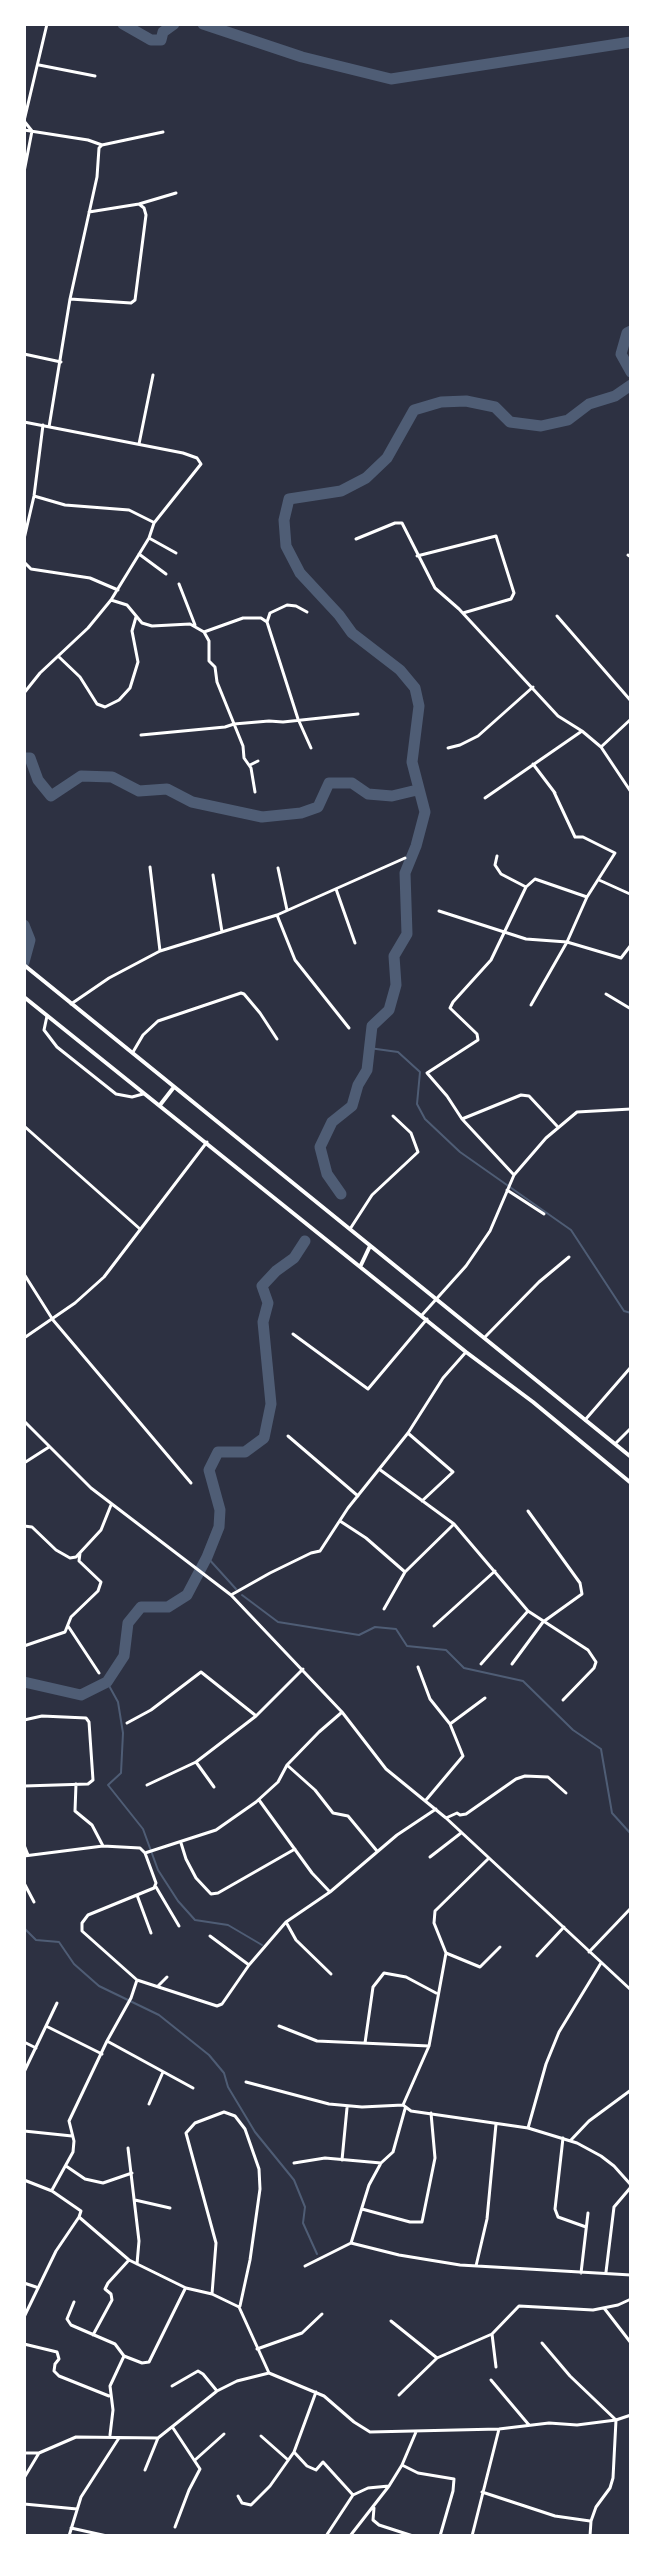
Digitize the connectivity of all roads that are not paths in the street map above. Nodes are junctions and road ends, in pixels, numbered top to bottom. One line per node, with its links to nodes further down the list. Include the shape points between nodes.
1 (47, 24): 2 (street)
2 (39, 65): 3 (street); 5 (street, via 24,121)
3 (95, 76)
4 (24, 130): 5 (street)
5 (32, 131): 7 (street); 8 (street)
6 (163, 132): 7 (street)
7 (102, 145): 11 (street)
8 (24, 172)
9 (176, 193): 10 (street)
10 (139, 204): 11 (street); 12 (street, via 146,215 135,300)
11 (89, 212): 12 (street)
12 (70, 299): 14 (street)
13 (24, 354): 14 (street)
14 (61, 362): 18 (street)
15 (153, 375): 19 (street)
16 (24, 422): 17 (street)
17 (43, 425): 18 (street); 20 (street)
18 (49, 427): 19 (street)
19 (139, 444): 21 (street, via 197,458 201,464)
20 (34, 496): 21 (street, via 65,505 129,510); 23 (street)
21 (154, 523): 22 (street)
22 (149, 538): 25 (street); 26 (street)
23 (24, 539)
24 (356, 539): 27 (street, via 402,523)
25 (176, 553)
26 (139, 554): 29 (street); 31 (street)
27 (417, 556): 34 (street, via 435,588); 34 (street, via 496,536 500,540 514,593 511,599)
28 (24, 564): 31 (street, via 90,578)
29 (166, 574)
30 (179, 584): 38 (street)
31 (118, 590): 32 (street)
32 (111, 600): 36 (street, via 127,605); 40 (street)
33 (307, 612): 37 (street, via 287,605 270,613)
34 (463, 613): 41 (street)
35 (557, 616): 43 (street)
36 (136, 617): 38 (street, via 152,626); 40 (street, via 132,631 138,662 130,688 119,700 105,707 97,704)
37 (267, 622): 39 (street, via 243,618); 45 (street)
38 (195, 625): 39 (street)
39 (204, 632): 47 (street, via 209,661)
40 (58, 656): 42 (street)
41 (533, 687): 48 (street, via 558,716); 52 (street, via 478,736)
42 (24, 693)
43 (631, 701)
44 (358, 714): 45 (street)
45 (298, 719): 47 (street); 51 (street)
46 (631, 719): 50 (street)
47 (234, 724): 49 (street); 55 (street)
48 (582, 731): 50 (street); 54 (street)
49 (141, 735)
50 (601, 747): 57 (street)
51 (311, 748)
52 (448, 748)
53 (258, 761): 55 (street)
54 (533, 764): 58 (street); 64 (street, via 554,792 575,837 615,853)
55 (250, 765): 56 (street)
56 (255, 792)
57 (631, 792)
58 (485, 798)
59 (497, 856): 65 (street, via 501,874)
60 (405, 858): 66 (street)
61 (150, 867): 77 (street)
62 (278, 868): 69 (street)
63 (213, 875): 73 (street)
64 (599, 880): 67 (street); 68 (street)
65 (526, 887): 68 (street, via 535,879); 72 (street)
66 (336, 889): 69 (street); 75 (street)
67 (631, 893)
68 (587, 897): 74 (street)
69 (287, 910): 71 (street)
70 (439, 911): 72 (street)
71 (277, 915): 73 (street); 85 (street, via 295,960)
72 (507, 931): 74 (street, via 526,939); 93 (street, via 491,960 450,1008 478,1040 427,1073)
73 (222, 932): 77 (street)
74 (567, 942): 76 (street, via 621,958); 82 (street)
75 (355, 943)
76 (631, 945)
77 (160, 951): 81 (street)
78 (24, 965): 81 (highway)
79 (606, 994): 83 (street)
80 (24, 997): 84 (highway)
81 (71, 1004): 87 (highway)
82 (531, 1005)
83 (631, 1009)
84 (47, 1016): 89 (highway); 89 (street, via 44,1030 49,1038 116,1094)
85 (349, 1028)
86 (277, 1039): 87 (street, via 241,993 158,1021)
87 (133, 1052): 88 (highway)
88 (174, 1087): 90 (highway); 101 (highway)
89 (145, 1094): 90 (highway)
90 (160, 1105): 96 (highway)
91 (631, 1109): 95 (street, via 577,1112)
92 (393, 1116): 101 (street, via 411,1133 418,1152 372,1195)
93 (462, 1119): 95 (street, via 521,1095 529,1096); 97 (street)
94 (24, 1126): 100 (street)
95 (558, 1127): 97 (street)
96 (207, 1142): 100 (street); 104 (highway)
97 (514, 1175): 98 (street)
98 (508, 1188): 99 (street); 106 (street, via 490,1231)
99 (544, 1214)
100 (140, 1229): 108 (street, via 104,1277)
101 (350, 1229): 102 (highway)
102 (370, 1246): 104 (highway); 106 (highway)
103 (569, 1257): 111 (street)
104 (361, 1266): 107 (highway)
105 (24, 1274): 108 (street)
106 (436, 1299): 107 (street); 111 (highway)
107 (424, 1317): 109 (street, via 368,1389); 112 (highway)
108 (53, 1320): 110 (street); 124 (street)
109 (293, 1334)
110 (24, 1338)
111 (485, 1338): 114 (highway)
112 (466, 1352): 117 (street); 125 (highway)
113 (631, 1367): 114 (street)
114 (585, 1420): 119 (highway)
115 (24, 1421): 120 (street)
116 (631, 1428): 119 (street)
117 (408, 1433): 123 (street); 127 (street, via 453,1472)
118 (288, 1436): 126 (street)
119 (615, 1444): 121 (highway)
120 (49, 1447): 122 (street); 128 (street)
121 (631, 1457)
122 (24, 1463)
123 (379, 1469): 126 (street); 127 (street)
124 (191, 1483)
125 (631, 1483)
126 (358, 1496): 130 (street)
127 (422, 1501): 131 (street)
128 (111, 1503): 133 (street, via 101,1530); 136 (street)
129 (528, 1511): 139 (street, via 582,1588 582,1594)
130 (340, 1521): 135 (street); 136 (street, via 317,1554)
131 (454, 1524): 134 (street); 135 (street)
132 (24, 1526): 133 (street, via 70,1558)
133 (80, 1553): 140 (street, via 79,1561 101,1582)
134 (495, 1571): 138 (street); 141 (street)
135 (405, 1572): 137 (street)
136 (231, 1595): 146 (street)
137 (384, 1609)
138 (528, 1611): 139 (street); 143 (street)
139 (543, 1622): 144 (street); 149 (street, via 588,1650 596,1662)
140 (68, 1626): 142 (street, via 65,1632); 147 (street)
141 (434, 1626)
142 (24, 1646)
143 (481, 1664)
144 (512, 1664)
145 (418, 1667): 154 (street, via 430,1699)
146 (303, 1669): 150 (street); 151 (street)
147 (99, 1673)
148 (485, 1698): 154 (street)
149 (563, 1700)
150 (342, 1712): 156 (street); 163 (street, via 386,1769)
151 (255, 1715): 153 (street, via 201,1672); 155 (street)
152 (24, 1720): 157 (street, via 86,1718 93,1780)
153 (127, 1723)
154 (450, 1724): 163 (street, via 463,1756)
155 (196, 1762): 158 (street); 160 (street)
156 (287, 1765): 162 (street); 171 (street, via 333,1813 348,1816)
157 (76, 1784): 159 (street); 169 (street, via 75,1811 92,1825)
158 (147, 1785)
159 (24, 1786)
160 (214, 1787)
161 (566, 1793): 165 (street, via 548,1777 525,1776 466,1814)
162 (259, 1800): 167 (street, via 216,1830); 170 (street)
163 (426, 1800): 164 (street)
164 (436, 1809): 165 (street); 171 (street)
165 (446, 1818): 166 (street)
166 (461, 1833): 174 (street); 175 (street)
167 (181, 1842): 170 (street, via 196,1878 211,1894); 172 (street)
168 (24, 1845): 173 (street)
169 (103, 1846): 172 (street); 173 (street)
170 (295, 1849): 178 (street)
171 (377, 1851): 178 (street)
172 (149, 1852): 177 (street)
173 (26, 1856)
174 (430, 1857)
175 (488, 1859): 184 (street); 189 (street, via 435,1911 434,1923)
176 (24, 1883): 180 (street)
177 (156, 1883): 179 (street); 183 (street)
178 (330, 1892): 182 (street)
179 (137, 1895): 185 (street); 195 (street, via 88,1915 82,1931)
180 (34, 1902)
181 (631, 1908): 188 (street)
182 (286, 1922): 192 (street); 193 (street, via 296,1940)
183 (179, 1926)
184 (564, 1927): 188 (street); 190 (street)
185 (151, 1933)
186 (210, 1936): 192 (street)
187 (500, 1947): 189 (street, via 480,1967)
188 (589, 1952): 191 (street)
189 (446, 1953): 198 (street)
190 (537, 1956)
191 (601, 1963): 197 (street); 218 (street, via 559,2032)
192 (249, 1965): 196 (street, via 217,2006)
193 (331, 1974)
194 (167, 1977): 196 (street)
195 (137, 1980): 196 (street); 202 (street)
196 (158, 1986)
197 (631, 1990)
198 (438, 1993): 204 (street, via 384,1973 373,1987); 205 (street)
199 (57, 2003): 201 (street)
200 (279, 2026): 204 (street, via 317,2041)
201 (48, 2027): 206 (street); 207 (street)
202 (107, 2041): 207 (street); 209 (street)
203 (24, 2042): 206 (street)
204 (365, 2043): 205 (street)
205 (429, 2046): 215 (street)
206 (36, 2048): 208 (street)
207 (102, 2054): 220 (street, via 69,2121)
208 (24, 2072)
209 (163, 2072): 211 (street); 213 (street)
210 (246, 2082): 214 (street)
211 (193, 2088)
212 (631, 2090): 222 (street)
213 (149, 2104)
214 (347, 2106): 215 (street); 224 (street)
215 (404, 2107): 216 (street); 226 (street, via 393,2152)
216 (431, 2113): 217 (street); 234 (street, via 435,2158 422,2222)
217 (496, 2123): 218 (street); 242 (street, via 487,2219)
218 (528, 2128): 221 (street)
219 (24, 2131): 220 (street)
220 (72, 2136): 227 (street, via 73,2152)
221 (563, 2138): 222 (street); 237 (street, via 555,2209 558,2217)
222 (570, 2141): 230 (street, via 608,2161)
223 (128, 2148): 228 (street)
224 (342, 2160): 225 (street); 226 (street)
225 (294, 2163)
226 (381, 2163): 234 (street)
227 (65, 2165): 228 (street, via 85,2179 103,2183); 231 (street)
228 (132, 2173): 232 (street)
229 (24, 2180): 231 (street)
230 (631, 2186): 243 (street, via 614,2207)
231 (52, 2191): 236 (street, via 81,2211)
232 (135, 2200): 233 (street); 240 (street)
233 (170, 2208)
234 (362, 2209): 238 (street)
235 (588, 2213): 237 (street)
236 (79, 2217): 239 (street); 247 (street)
237 (586, 2227): 244 (street)
238 (351, 2243): 241 (street); 242 (street)
239 (129, 2260): 240 (street); 258 (street, via 105,2289 112,2300)
240 (137, 2264): 248 (street)
241 (305, 2266)
242 (476, 2266): 244 (street)
243 (606, 2272): 244 (street); 245 (street)
244 (581, 2273)
245 (631, 2275)
246 (24, 2283): 247 (street)
247 (36, 2287): 255 (street)
248 (186, 2288): 249 (street); 263 (street, via 149,2362)
249 (212, 2294): 252 (street); 252 (street, via 216,2243 186,2133 195,2123 224,2112 245,2129 259,2169 250,2260)
250 (631, 2299): 253 (street)
251 (74, 2302): 258 (street, via 67,2319)
252 (239, 2307): 262 (street)
253 (604, 2308): 257 (street, via 522,2304); 260 (street)
254 (322, 2314): 262 (street, via 302,2333)
255 (24, 2317)
256 (391, 2321): 264 (street)
257 (492, 2334): 264 (street); 265 (street)
258 (93, 2335): 263 (street, via 115,2344)
259 (542, 2343): 274 (street)
260 (631, 2343)
261 (24, 2344): 272 (street, via 57,2352 54,2371 59,2376)
262 (257, 2349): 266 (street)
263 (124, 2356): 272 (street)
264 (437, 2358): 271 (street)
265 (496, 2367)
266 (269, 2373): 269 (street); 270 (street)
267 (491, 2380): 275 (street)
268 (172, 2386): 269 (street, via 198,2371)
269 (217, 2391): 276 (street)
270 (316, 2392): 278 (street, via 370,2432); 284 (street)
271 (399, 2395)
272 (109, 2396): 280 (street)
273 (631, 2415): 274 (street)
274 (616, 2420): 275 (street); 299 (street, via 613,2478)
275 (529, 2425): 277 (street)
276 (173, 2428): 283 (street); 288 (street)
277 (499, 2429): 278 (street); 293 (street)
278 (416, 2430): 289 (street)
279 (224, 2434): 288 (street)
280 (110, 2435): 282 (street); 286 (street, via 76,2437)
281 (261, 2436): 287 (street)
282 (119, 2438): 283 (street); 298 (street)
283 (158, 2438): 290 (street)
284 (294, 2452): 287 (street); 294 (street, via 316,2470 323,2462)
285 (24, 2453): 286 (street)
286 (39, 2453): 291 (street)
287 (287, 2459): 295 (street, via 251,2505)
288 (195, 2460): 300 (street, via 199,2473)
289 (402, 2465): 292 (street); 307 (street, via 454,2479)
290 (145, 2470)
291 (24, 2478)
292 (389, 2486): 294 (street); 297 (street)
293 (482, 2492): 299 (street, via 555,2516); 308 (street)
294 (353, 2495): 304 (street)
295 (238, 2496)
296 (24, 2504): 298 (street)
297 (374, 2508): 305 (street); 306 (street, via 373,2520 379,2525)
298 (77, 2509): 301 (street)
299 (591, 2521): 309 (street)
300 (175, 2527)
301 (71, 2528): 302 (street); 303 (street)
302 (69, 2536)
303 (107, 2536)
304 (326, 2536)
305 (350, 2536)
306 (413, 2536)
307 (440, 2536)
308 (472, 2536)
309 (590, 2536)

